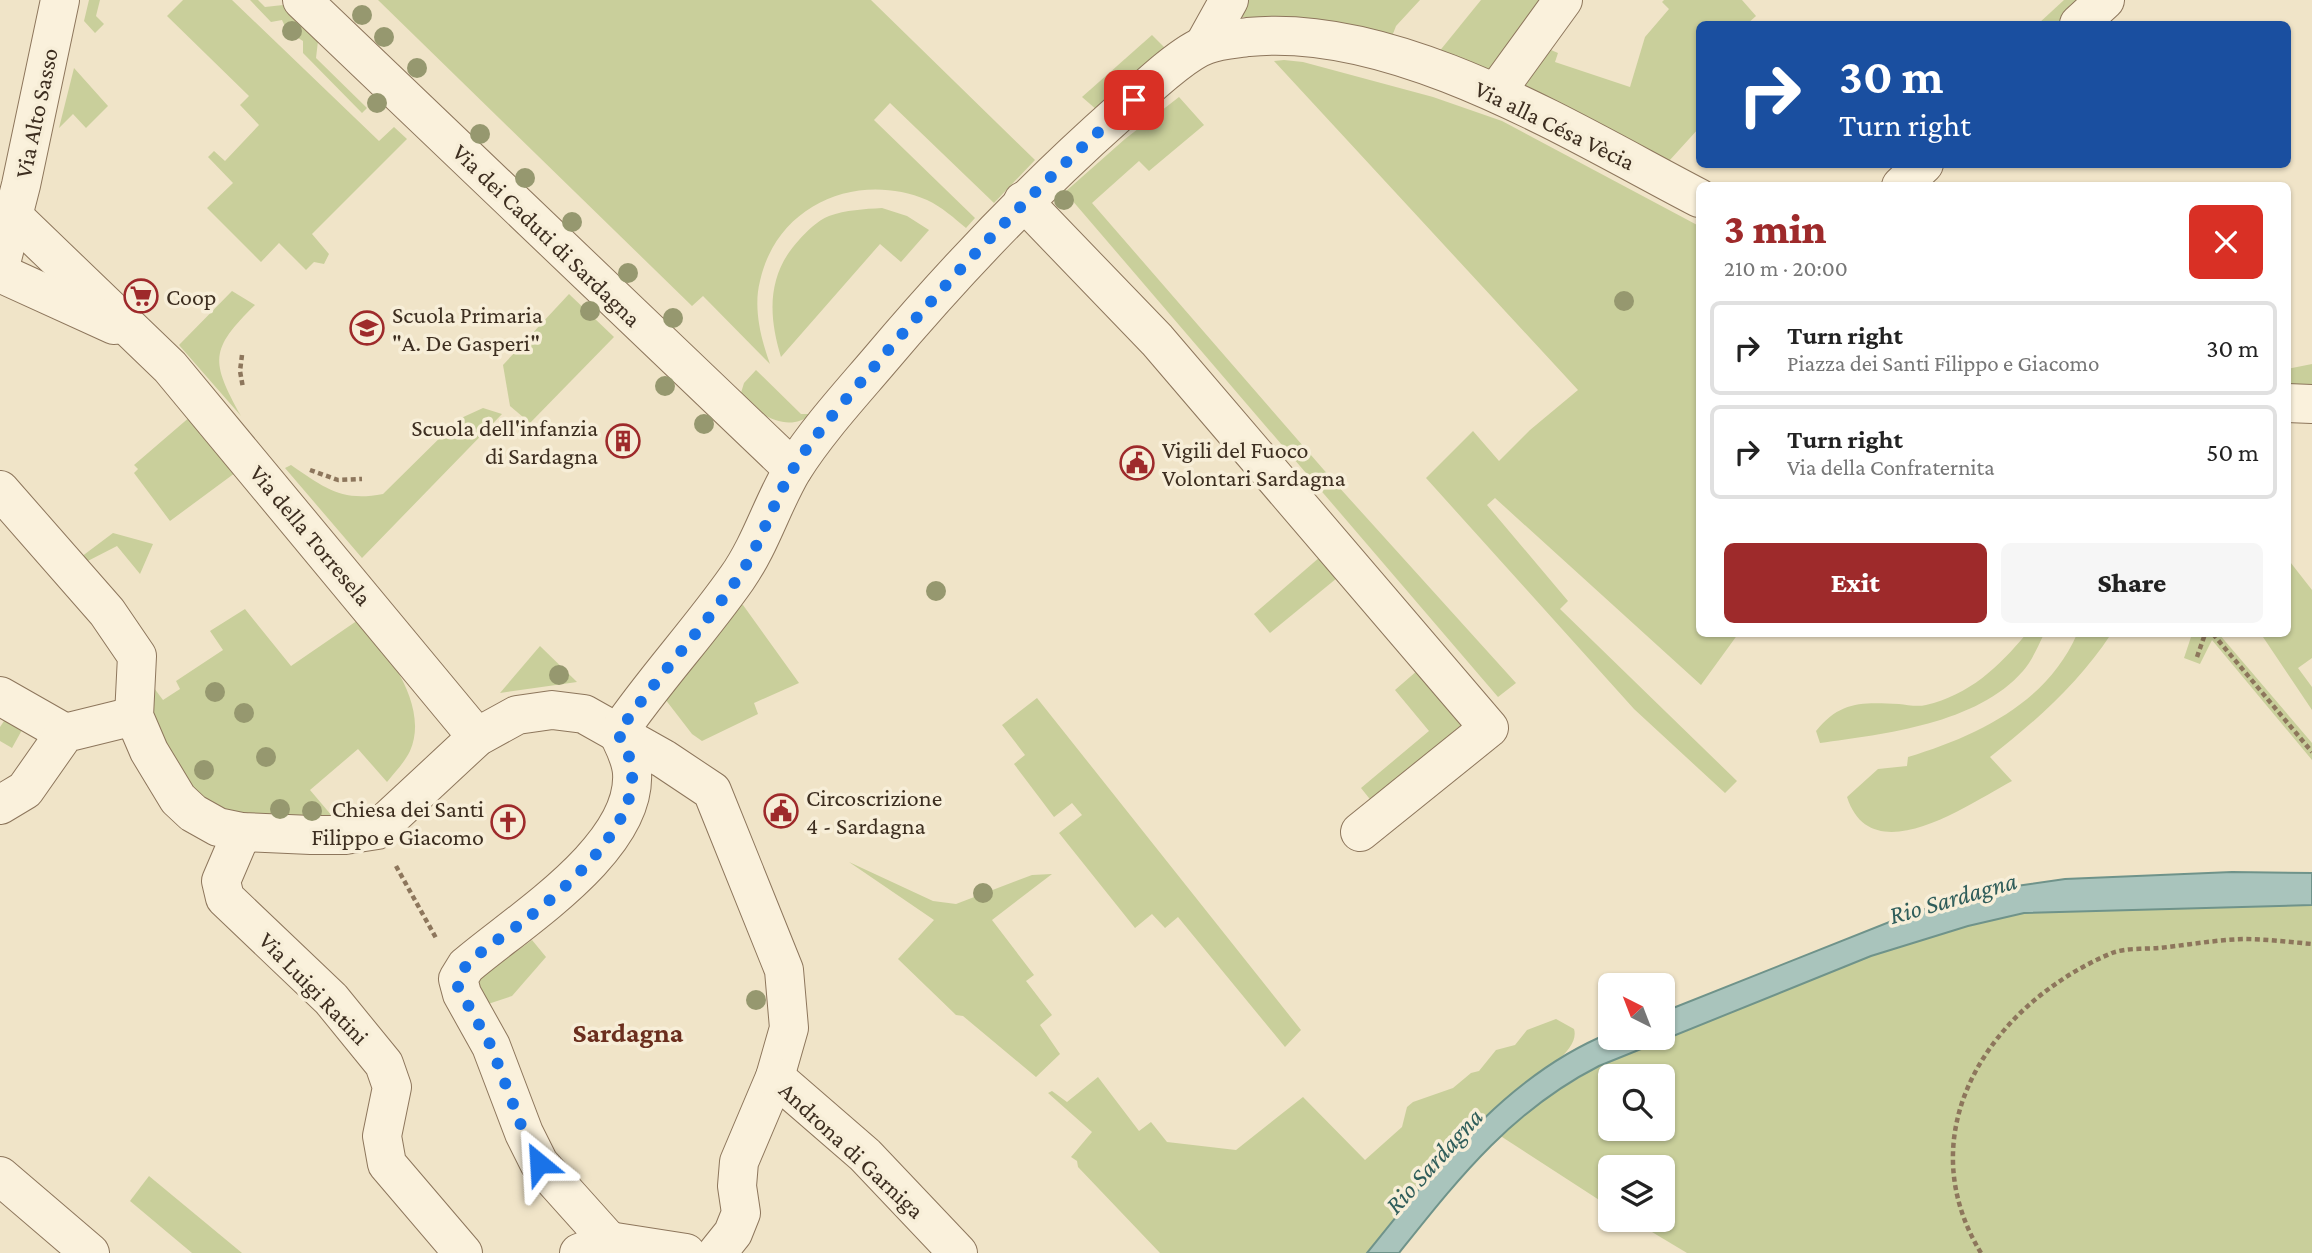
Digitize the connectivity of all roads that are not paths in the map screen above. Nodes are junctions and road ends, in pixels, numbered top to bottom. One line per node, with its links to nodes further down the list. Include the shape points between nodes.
1 (60, 0): 13 (street, Via Alto Sasso)
2 (302, 0): 19 (street, Via dei Caduti di Sardagna)
3 (1229, 0): 7 (street)
4 (1563, 0): 8 (street)
5 (2105, 0): 6 (street)
6 (2082, 21)
7 (1204, 45): 8 (street, Via alla Césa Vècia, via 1250,37 1343,43); 12 (street, Via alla Césa Vècia, via 1152,83)
8 (1497, 91): 11 (street, Via alla Césa Vècia)
9 (1920, 168): 10 (street)
10 (1905, 182)
11 (1696, 196)
12 (1023, 201): 19 (street, Via alla Césa Vècia, via 912,322); 28 (street, via 1157,340 1489,728)
13 (13, 216): 14 (street, Via Alto Sasso); 16 (street, Via della Torresela)
14 (0, 267)
15 (0, 273): 16 (street, Via della Torresela)
16 (141, 337): 25 (street, Via della Torresela)
17 (2291, 403): 18 (street)
18 (2312, 404)
19 (793, 469): 24 (street, Via alla Césa Vècia, via 737,579)
20 (0, 490): 22 (street, via 107,612 137,656)
21 (0, 696): 23 (street)
22 (134, 716): 23 (street); 27 (street, via 178,799 218,827)
23 (65, 733): 26 (street, via 25,790)
24 (618, 733): 25 (street, via 584,714 552,710 517,715); 29 (street, via 712,791 784,970 789,1028); 31 (street, via 632,773 626,808 614,830 593,858 466,966 458,979 539,1163)
25 (477, 737): 27 (street, via 361,833)
26 (0, 805)
27 (242, 832): 33 (street, Via Luigi Ratini, via 221,881 225,898 331,999 384,1064 392,1087 382,1136 387,1164)
28 (1360, 832)
29 (775, 1077): 35 (street, via 739,1162 741,1213); 36 (street, Androna di Garniga, via 865,1155)
30 (0, 1176): 32 (street)
31 (594, 1247): 34 (street)
32 (90, 1253)
33 (463, 1253)
34 (686, 1253)
35 (717, 1253)
36 (958, 1253)

